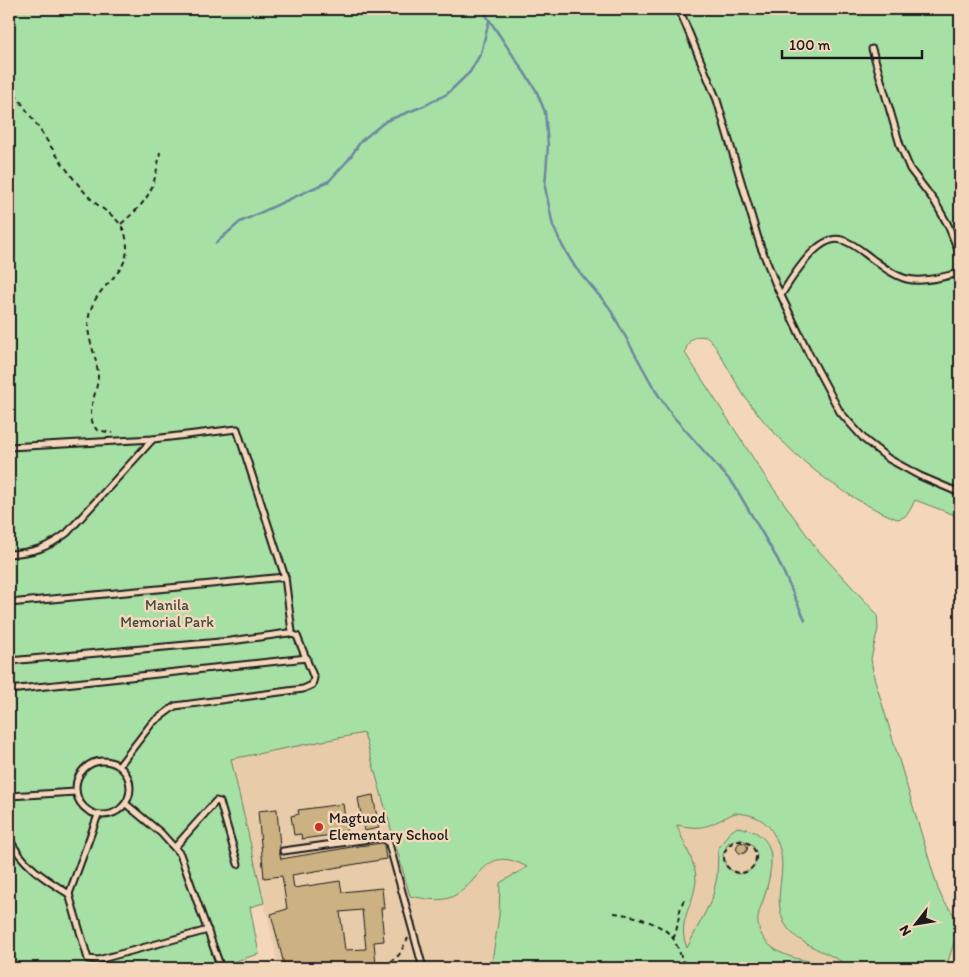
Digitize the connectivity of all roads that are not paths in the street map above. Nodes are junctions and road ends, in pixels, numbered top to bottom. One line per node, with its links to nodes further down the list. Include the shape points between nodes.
1 (679, 9): 5 (lane, via 716,100 760,244)
2 (872, 49): 3 (lane, via 910,169 940,210)
3 (960, 255)
4 (960, 273): 5 (lane, via 907,279 843,240 832,239 818,247)
5 (781, 295): 8 (lane, via 840,412 865,440 889,459)
6 (153, 439): 7 (lane); 9 (lane, via 53,544 34,552); 10 (lane, via 237,429)
7 (9, 448)
8 (960, 493)
9 (9, 554)
10 (285, 577): 11 (lane); 12 (lane)
11 (9, 603)
12 (292, 632): 13 (lane, via 301,643); 14 (lane, via 231,641)
13 (306, 658): 15 (lane); 16 (lane, via 314,678 308,687 175,706 152,722)
14 (9, 661)
15 (9, 690)
16 (119, 766): 17 (lane, via 102,761 91,763 79,775); 19 (lane, via 130,784)
17 (76, 792): 18 (lane); 20 (lane, via 83,807)
18 (9, 796)
19 (126, 804): 20 (lane, via 114,814); 22 (lane)
20 (98, 815): 25 (lane)
21 (9, 838): 25 (lane, via 18,854 35,872)
22 (175, 847): 24 (lane, via 216,801 220,802); 26 (lane, via 186,866)
23 (283, 851): 28 (lane, via 384,837)
24 (238, 864)
25 (69, 894): 26 (lane, via 85,954 92,961)
26 (208, 930): 27 (lane)
27 (221, 968)
28 (423, 968)

